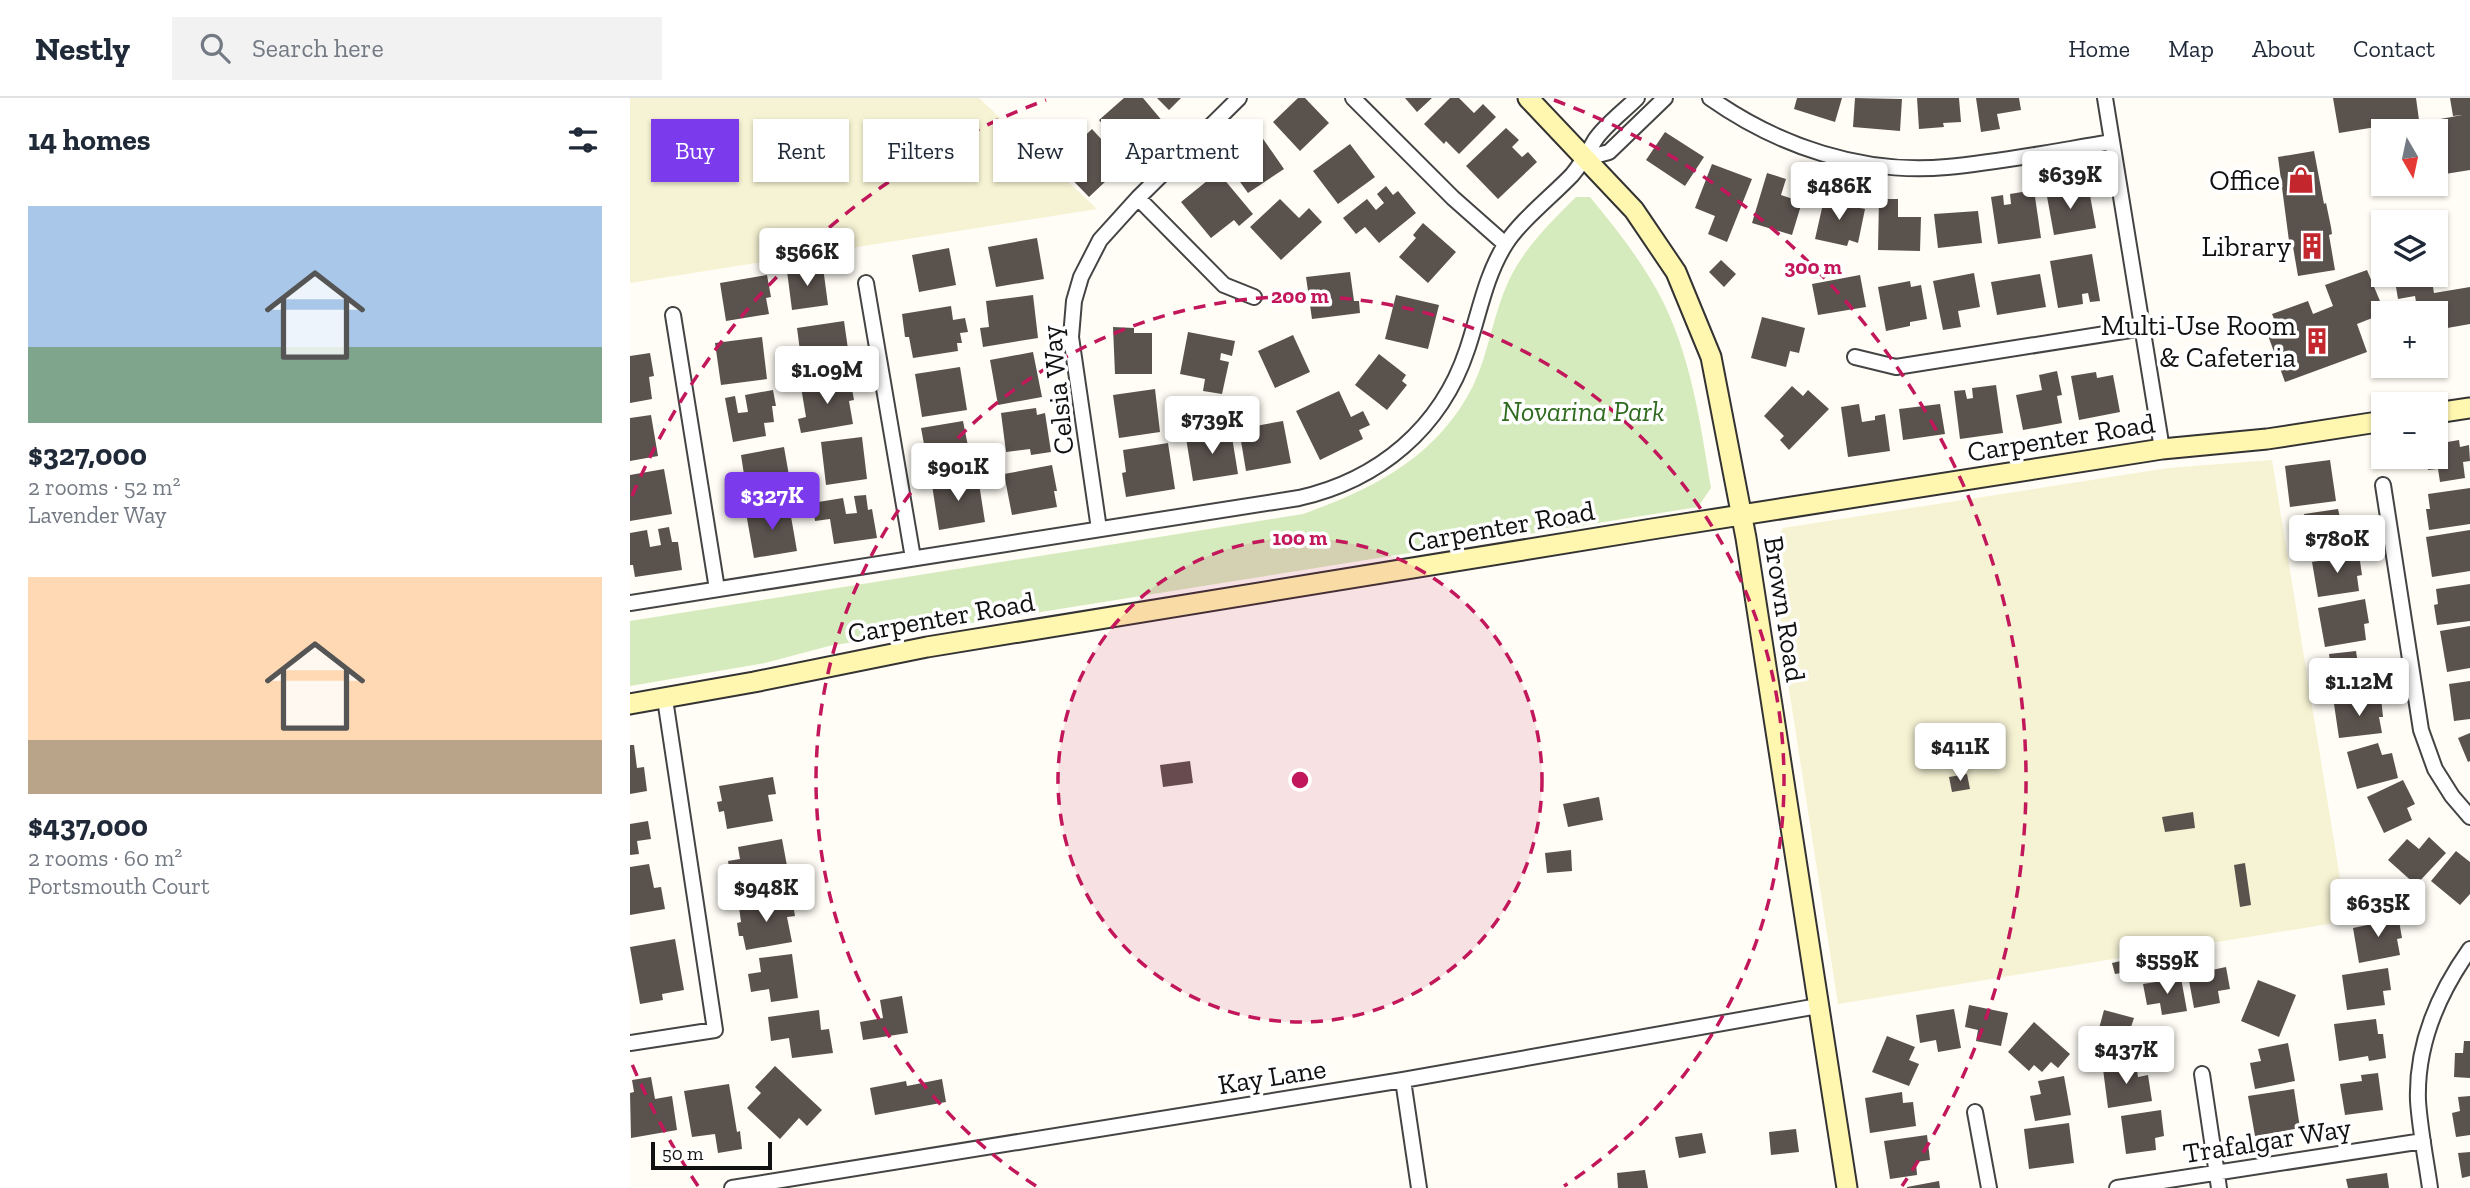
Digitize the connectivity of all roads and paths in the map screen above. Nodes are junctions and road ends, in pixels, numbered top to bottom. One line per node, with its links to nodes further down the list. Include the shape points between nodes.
1 (1239, 98): 10 (street, Celsia Way)
2 (1353, 98): 11 (street)
3 (1528, 98): 9 (street, Brown Road)
4 (1637, 98): 9 (street, via 1596,139)
5 (1665, 98): 9 (street, via 1609,152)
6 (1710, 98): 8 (street, via 1795,146 1899,167 1945,168)
7 (2105, 98): 8 (street)
8 (2112, 142): 15 (street)
9 (1587, 158): 11 (street); 22 (street, Brown Road, via 1634,210 1676,272 1711,357)
10 (1138, 198): 13 (street, via 1224,285); 23 (street, Celsia Way, via 1100,240 1074,302 1074,368)
11 (1505, 244): 23 (street, via 1484,290 1456,380 1411,441 1374,469 1336,488 1299,498)
12 (866, 283): 24 (street)
13 (1254, 298)
14 (673, 315): 25 (street)
15 (2143, 328): 16 (street, via 1896,367); 20 (street)
16 (1855, 357)
17 (2470, 408): 18 (street)
18 (2448, 411)
19 (2371, 423): 20 (street, Carpenter Road)
20 (2162, 449): 22 (street, Carpenter Road)
21 (2383, 485): 29 (street, via 2421,730 2435,769)
22 (1741, 516): 27 (street, Carpenter Road, via 926,647); 31 (street, Brown Road)
23 (1099, 528): 24 (street)
24 (913, 558): 25 (street)
25 (717, 589): 26 (street)
26 (630, 603)
27 (665, 699): 28 (street, Carpenter Road); 32 (street, via 715,1030)
28 (630, 704)
29 (2470, 817)
30 (2470, 949): 36 (street, via 2436,1005 2424,1041 2418,1102)
31 (1818, 1006): 34 (street, Kay Lane); 40 (street, Brown Road)
32 (630, 1043)
33 (2203, 1074): 37 (street)
34 (1403, 1080): 38 (street, Kay Lane); 39 (street)
35 (1975, 1112): 41 (street)
36 (2423, 1141): 37 (street, Trafalgar Way); 44 (street)
37 (2217, 1173): 42 (street, Trafalgar Way); 43 (street)
38 (732, 1188)
39 (1419, 1188)
40 (1847, 1188)
41 (1989, 1188)
42 (2118, 1188)
43 (2219, 1188)
44 (2430, 1188)

